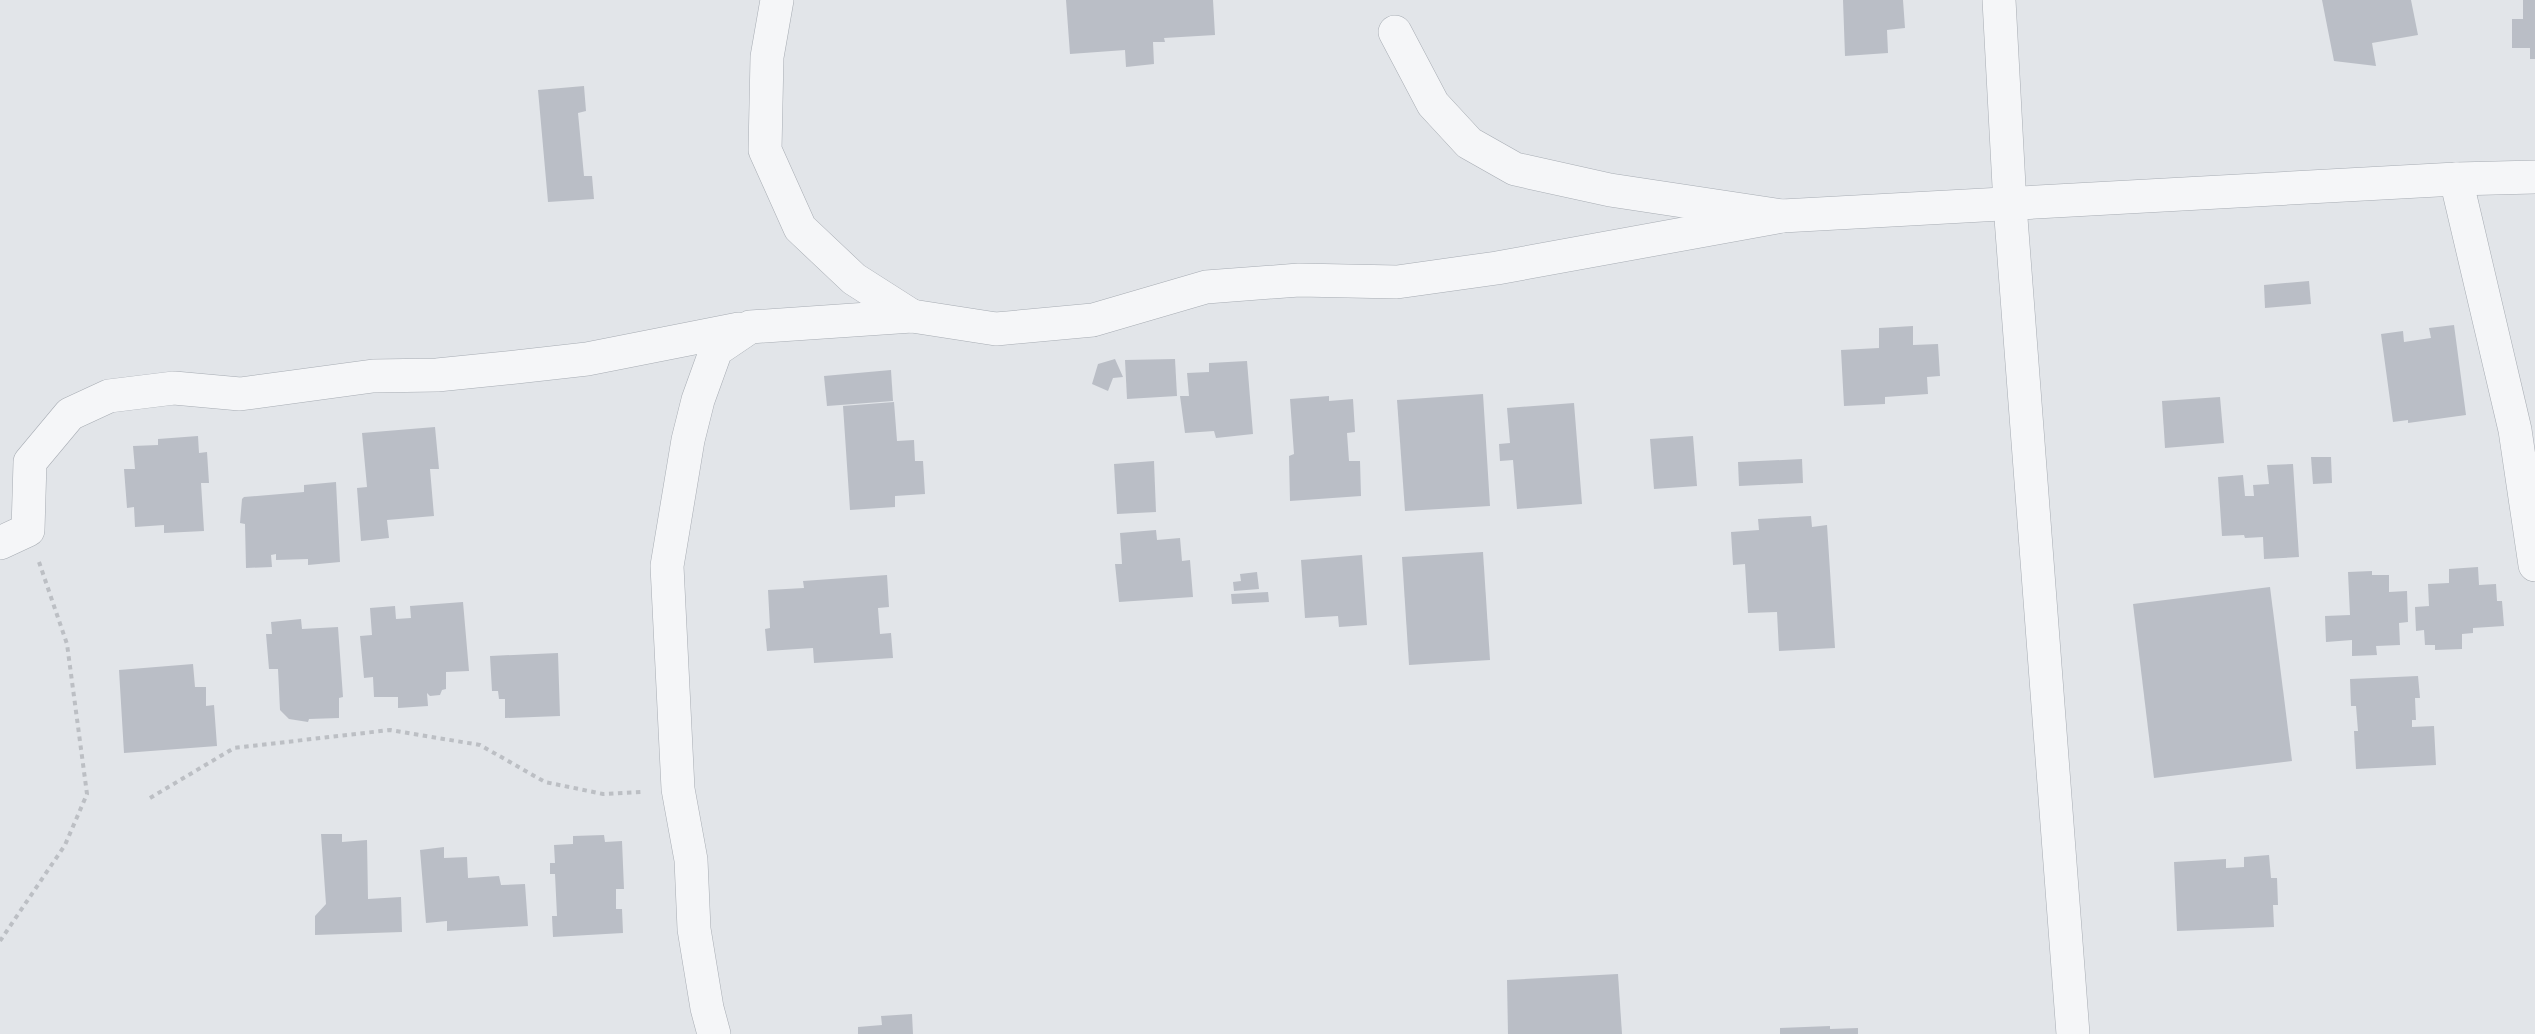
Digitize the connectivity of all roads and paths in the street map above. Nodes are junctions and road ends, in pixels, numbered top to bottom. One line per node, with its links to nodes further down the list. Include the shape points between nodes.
1 (777, 0): 8 (street, via 767,57 765,150 800,228 854,279)
2 (1999, 0): 6 (street)
3 (1395, 32): 7 (street, via 1433,104 1469,143 1515,170 1610,190)
4 (2535, 177): 5 (street)
5 (2456, 179): 6 (street); 11 (street, via 2515,430)
6 (2010, 205): 7 (street); 16 (street)
7 (1782, 216): 8 (street, via 1497,268 1397,282 1299,280 1206,287 1093,320 996,329)
8 (912, 316): 9 (street)
9 (750, 327): 10 (street, via 587,358 516,367 374,376 240,394 174,388 109,396 70,414 30,462); 12 (street, via 716,350 698,400 667,566)
10 (14, 537): 14 (path, via 67,644 87,794 65,845)
11 (2535, 565)
12 (678, 789): 13 (path, via 603,794 557,785 480,745 390,730 234,748); 15 (street, via 691,860 694,929)
13 (150, 798)
14 (0, 941)
15 (714, 1034)
16 (2073, 1034)

